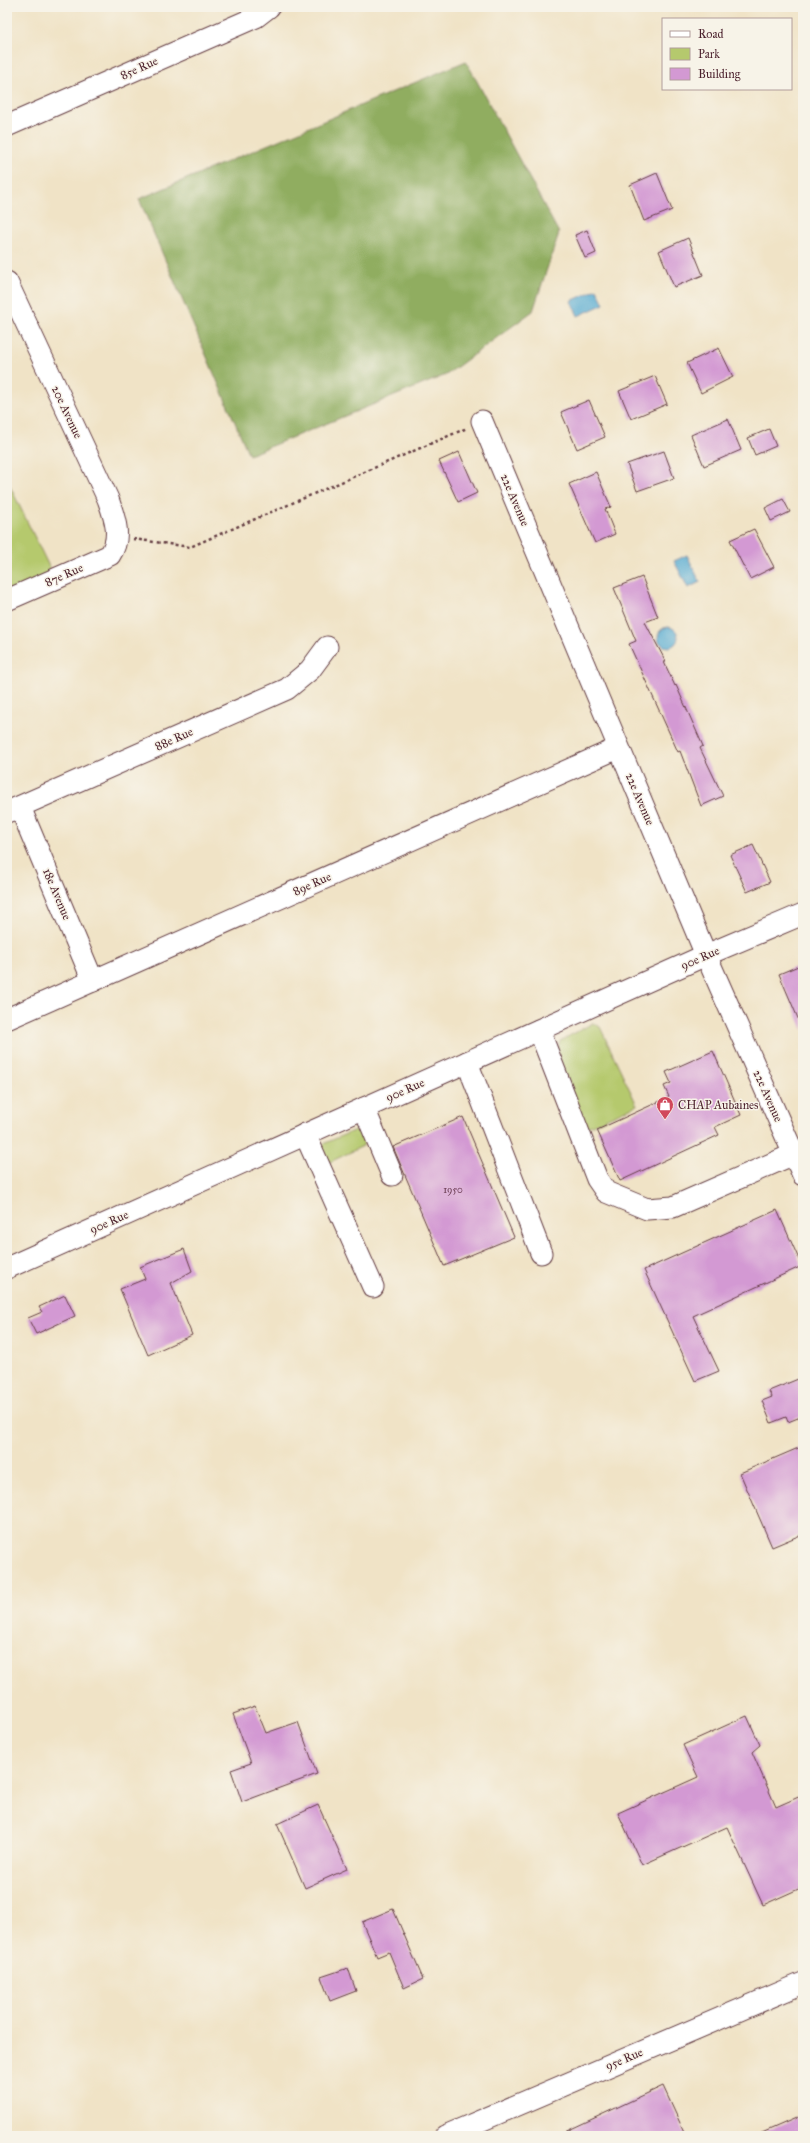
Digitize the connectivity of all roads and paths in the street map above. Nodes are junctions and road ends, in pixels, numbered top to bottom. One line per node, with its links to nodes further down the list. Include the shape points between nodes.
1 (269, 7): 2 (street, 85e Rue, via 256,17)
2 (7, 126)
3 (7, 282): 5 (street, 20e Avenue, via 108,499 117,525)
4 (482, 421): 5 (path, via 190,547); 8 (street, 22e Avenue)
5 (117, 541): 6 (street, 87e Rue, via 110,555)
6 (7, 600)
7 (327, 647): 9 (street, 88e Rue, via 310,670 287,689)
8 (618, 748): 11 (street, 22e Avenue); 12 (street, 89e Rue)
9 (14, 809): 12 (street, 18e Avenue)
10 (803, 914): 11 (street, 90e Rue)
11 (706, 955): 14 (street, 90e Rue); 18 (street, 22e Avenue)
12 (93, 980): 13 (street, 89e Rue)
13 (7, 1019)
14 (539, 1030): 15 (street, 90e Rue); 18 (street, via 597,1179 606,1192 621,1200 647,1210 673,1207)
15 (467, 1062): 16 (street, 90e Rue); 21 (street)
16 (364, 1108): 17 (street, 90e Rue); 19 (street)
17 (305, 1134): 22 (street, 90e Rue); 23 (street)
18 (794, 1154): 20 (street, 22e Avenue)
19 (392, 1175)
20 (803, 1175)
21 (541, 1253)
22 (7, 1268)
23 (373, 1286)
24 (803, 1983): 25 (street, 95e Rue)
25 (445, 2136)

